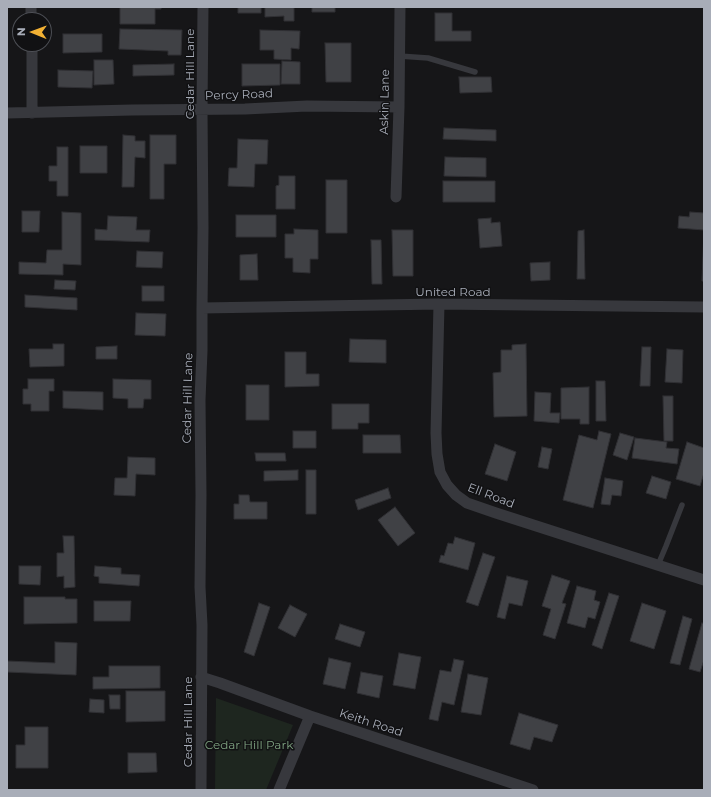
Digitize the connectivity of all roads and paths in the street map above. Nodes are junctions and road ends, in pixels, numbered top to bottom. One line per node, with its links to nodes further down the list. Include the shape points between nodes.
1 (203, 7): 7 (street, Cedar Hill Lane)
2 (400, 7): 4 (street, Askin Lane)
3 (32, 52): 8 (street)
4 (399, 56): 5 (lane, via 428,58); 6 (street, Askin Lane)
5 (476, 72)
6 (399, 107): 7 (street, Percy Road, via 307,106); 10 (street, Askin Lane)
7 (202, 110): 8 (street, Percy Road); 13 (street, Cedar Hill Lane)
8 (32, 112): 9 (street, Percy Road)
9 (7, 113)
10 (396, 197)
11 (439, 304): 12 (street, United Road); 13 (street, United Road); 15 (street, Ell Road, via 436,432 440,472 447,485 467,503)
12 (704, 307)
13 (202, 308): 17 (street, Cedar Hill Lane)
14 (682, 505): 15 (lane)
15 (658, 565): 16 (street, Ell Road)
16 (704, 580)
17 (201, 677): 18 (street, Keith Road); 19 (street, Cedar Hill Lane)
18 (310, 716): 20 (street); 21 (street, Keith Road)
19 (201, 790)
20 (278, 790)
21 (533, 790)

